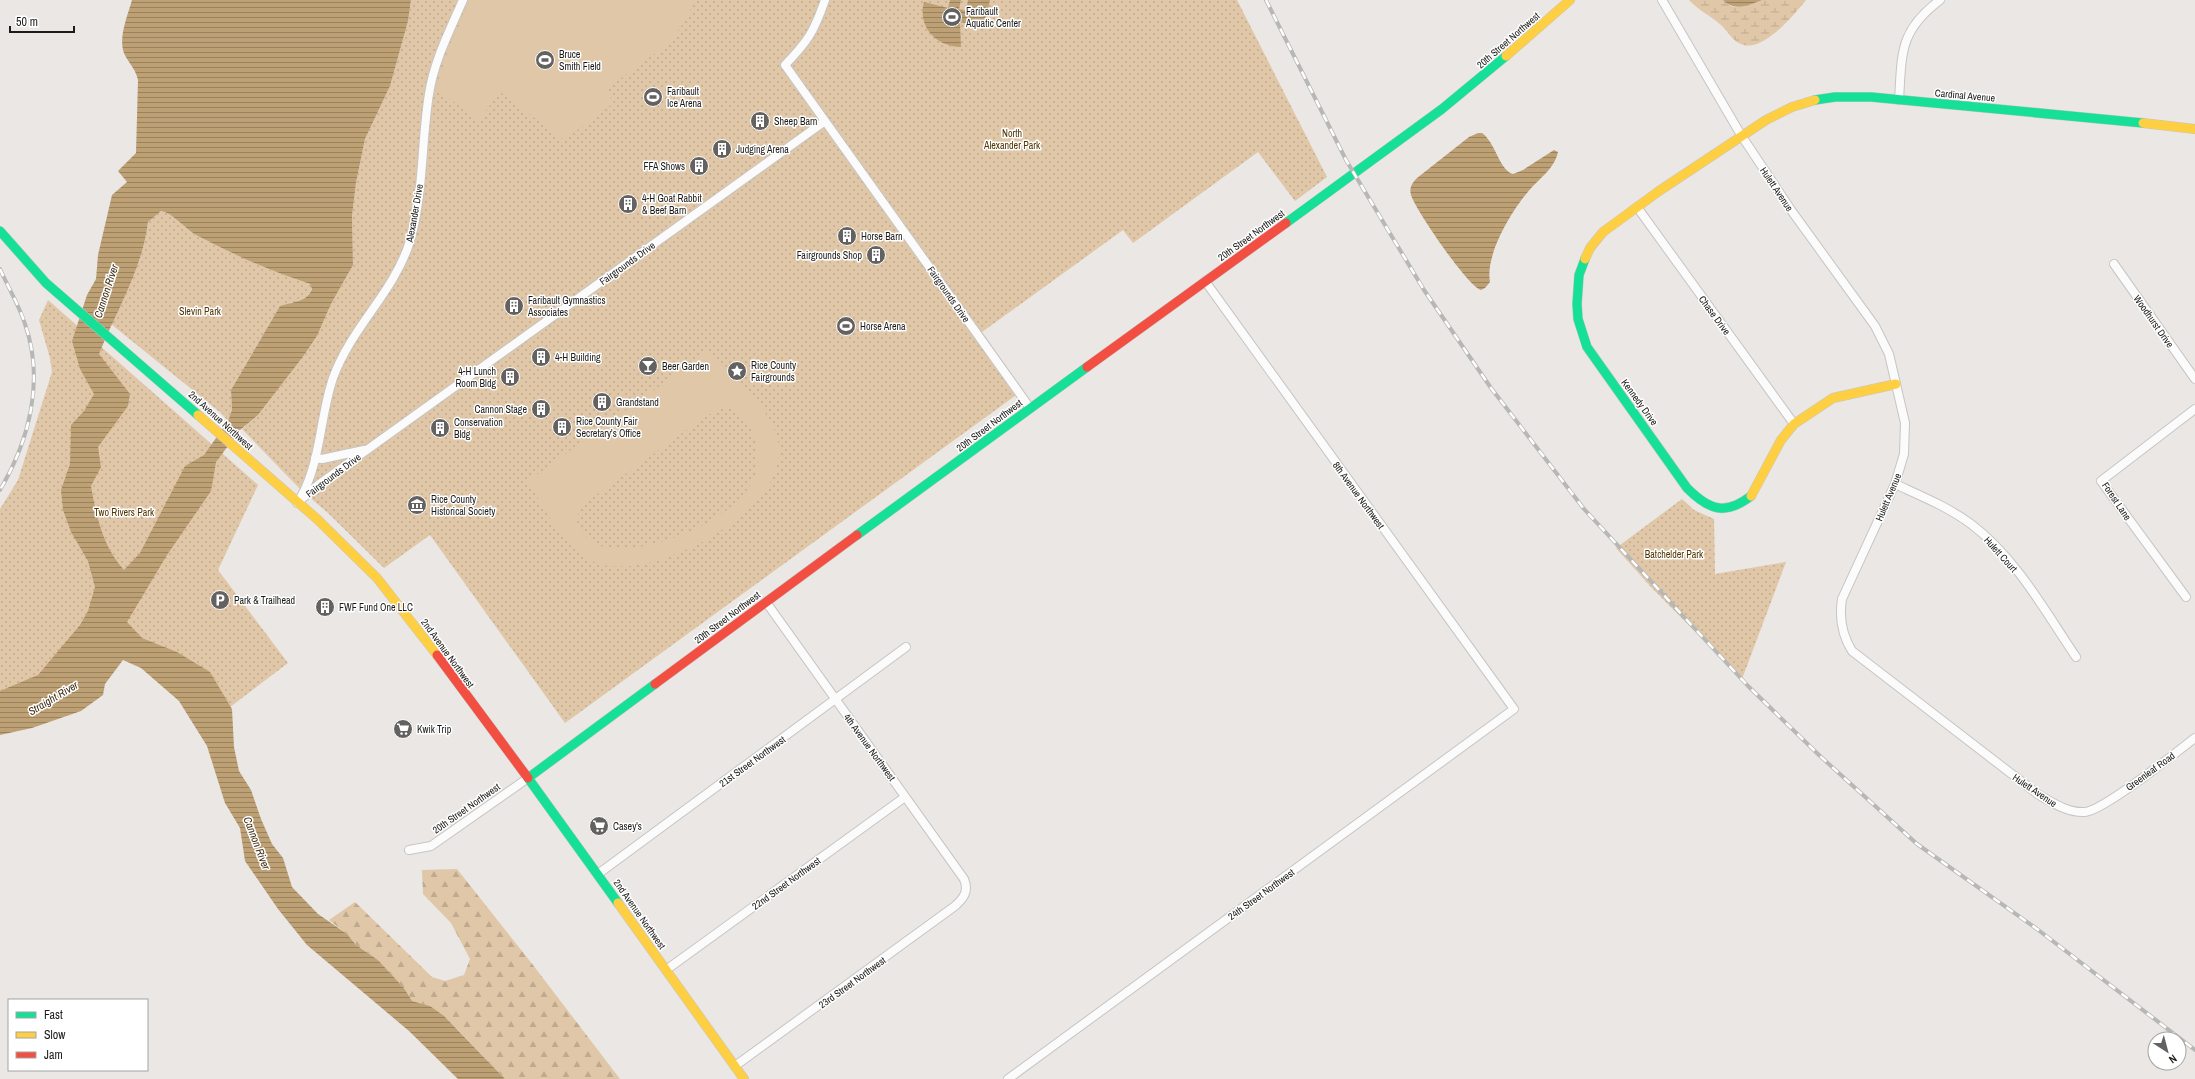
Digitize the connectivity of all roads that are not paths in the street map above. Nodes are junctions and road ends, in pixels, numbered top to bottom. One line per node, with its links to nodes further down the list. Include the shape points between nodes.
1 (463, 0): 20 (street, Alexander Drive, via 431,80 416,213 408,248 398,272 364,320 334,375)
2 (825, 0): 7 (street, Fairgrounds Drive, via 809,39 785,65)
3 (1570, 0): 13 (main road, 20th Street Northwest, via 1453,101)
4 (1662, 0): 9 (street, Hulett Avenue)
5 (1940, 0): 6 (street, via 1920,16 1909,33 1902,54)
6 (1899, 100): 8 (main road, Cardinal Avenue); 9 (main road, Cardinal Avenue, via 1840,97 1804,102 1784,109)
7 (825, 121): 16 (street, Fairgrounds Drive); 19 (street, Fairgrounds Drive)
8 (2195, 129)
9 (1741, 135): 10 (main road, Kennedy Drive); 15 (street, Hulett Avenue, via 1791,210 1875,326 1889,354)
10 (1637, 207): 18 (street, Chase Drive); 18 (main road, Kennedy Drive, via 1611,225 1588,252 1578,285 1577,317 1587,347 1687,488 1700,502 1717,509 1743,503 1758,486 1781,440)
11 (0, 232): 22 (main road, 2nd Avenue Northwest, via 29,266)
12 (2114, 264): 14 (street, Woodhurst Drive)
13 (1205, 281): 16 (main road, 20th Street Northwest); 28 (street, 8th Avenue Northwest)
14 (2195, 379)
15 (1896, 384): 18 (main road, Kennedy Drive, via 1833,398); 21 (street, Hulett Avenue, via 1906,437)
16 (1030, 408): 24 (main road, 20th Street Northwest)
17 (2195, 409): 23 (street, Forest Lane, via 2101,481)
18 (1794, 424)
19 (370, 448): 20 (street, Fairgrounds Drive, via 322,459); 22 (street, Fairgrounds Drive)
20 (315, 458): 22 (street, Alexander Drive, via 309,481)
21 (1895, 484): 26 (street, Hulett Court, via 1946,508 1987,537 2022,577); 32 (street, Hulett Avenue, via 1842,599 1842,626 1850,648 1862,660 2054,804 2085,812)
22 (297, 503): 30 (main road, 2nd Avenue Northwest, via 339,540 388,590)
23 (2186, 597)
24 (766, 602): 27 (street, 4th Avenue Northwest); 30 (main road, 20th Street Northwest)
25 (906, 647): 27 (street, 21st Street Northwest)
26 (2076, 657)
27 (835, 699): 31 (street, 4th Avenue Northwest); 34 (street, 21st Street Northwest)
28 (1514, 709): 39 (street, 24th Street Northwest)
29 (2195, 738): 32 (street, Greenleaf Road)
30 (528, 778): 33 (street, 20th Street Northwest, via 431,846); 34 (main road, 2nd Avenue Northwest)
31 (905, 797): 35 (street, 4th Avenue Northwest, via 964,879 967,886); 36 (street, 22nd Street Northwest)
32 (2105, 804)
33 (409, 850)
34 (598, 874): 36 (main road, 2nd Avenue Northwest)
35 (965, 894): 37 (street, 23rd Street Northwest, via 949,911)
36 (666, 970): 37 (main road, 2nd Avenue Northwest)
37 (735, 1066): 38 (main road, 2nd Avenue Northwest)
38 (744, 1079)
39 (1008, 1079)

